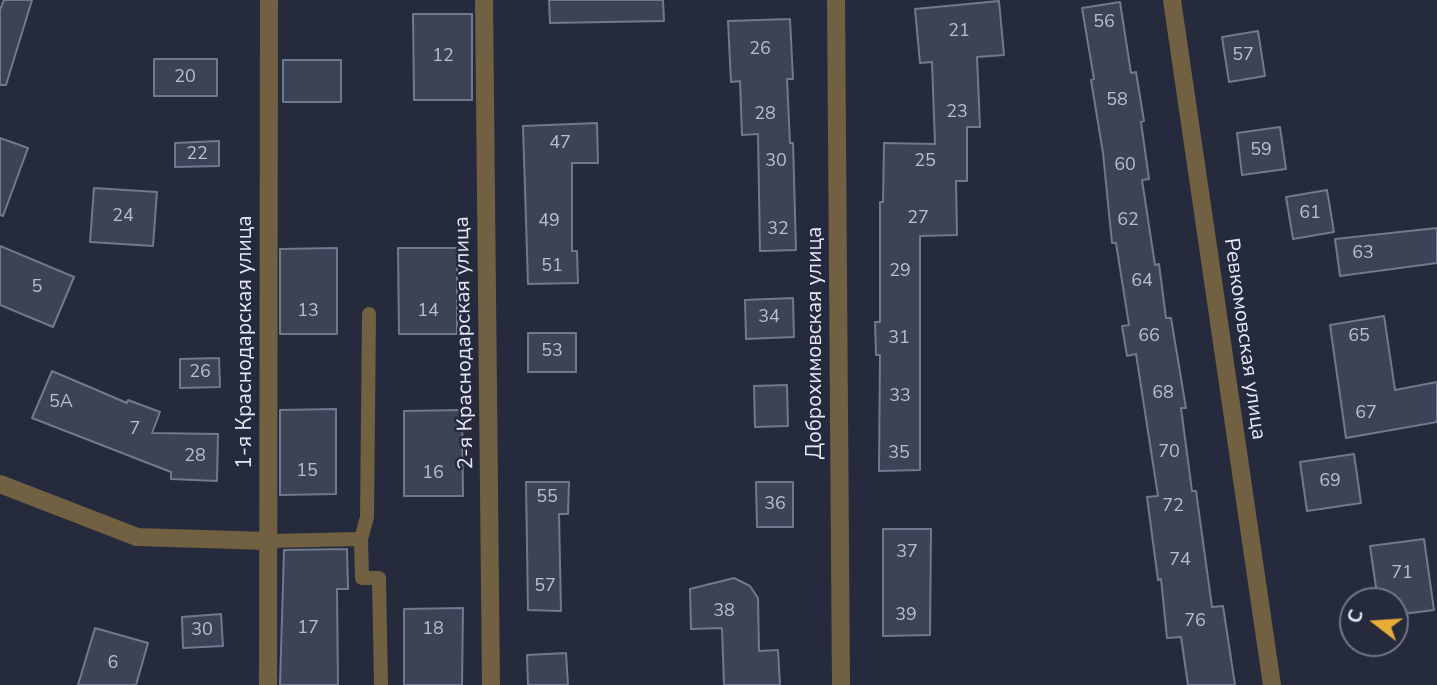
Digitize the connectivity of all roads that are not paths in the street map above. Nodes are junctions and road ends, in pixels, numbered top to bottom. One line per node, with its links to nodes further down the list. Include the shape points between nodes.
1 (270, 0): 8 (street, 1-я Краснодарская улица)
2 (484, 0): 11 (street, 2-я Краснодарская улица)
3 (836, 0): 12 (street, Доброхимовская улица)
4 (1172, 0): 13 (street, Ревкомовская улица)
5 (369, 314): 7 (lane, via 368,517)
6 (0, 484): 8 (street, via 136,537)
7 (361, 539): 8 (lane); 10 (lane, via 362,578 379,578)
8 (268, 541): 9 (street, 1-я Краснодарская улица)
9 (268, 685)
10 (381, 685)
11 (491, 685)
12 (841, 685)
13 (1272, 685)

